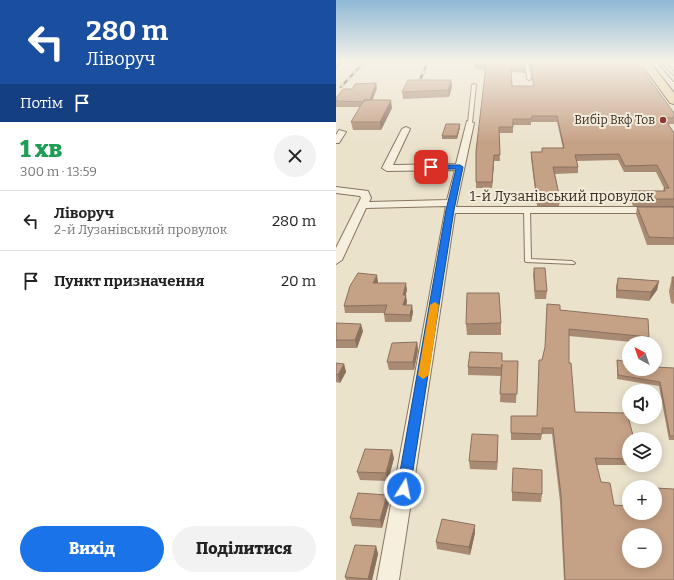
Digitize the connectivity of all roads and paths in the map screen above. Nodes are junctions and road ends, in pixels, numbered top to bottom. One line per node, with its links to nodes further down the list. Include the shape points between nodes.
1 (474, 89): 4 (lane)
2 (665, 89): 3 (main road)
3 (673, 99)
4 (470, 123): 8 (street)
5 (406, 129): 8 (street, via 387,168)
6 (342, 132): 7 (street)
7 (336, 141)
8 (460, 167): 11 (street)
9 (336, 190): 10 (street, via 364,193 366,198)
10 (362, 205): 11 (street, 1-й Лузанівський провулок); 14 (street)
11 (451, 207): 12 (street, 1-й Лузанівський провулок); 16 (street)
12 (527, 210): 13 (street, 1-й Лузанівський провулок); 15 (lane, via 528,261)
13 (674, 210)
14 (336, 260)
15 (572, 263)
16 (388, 580)

